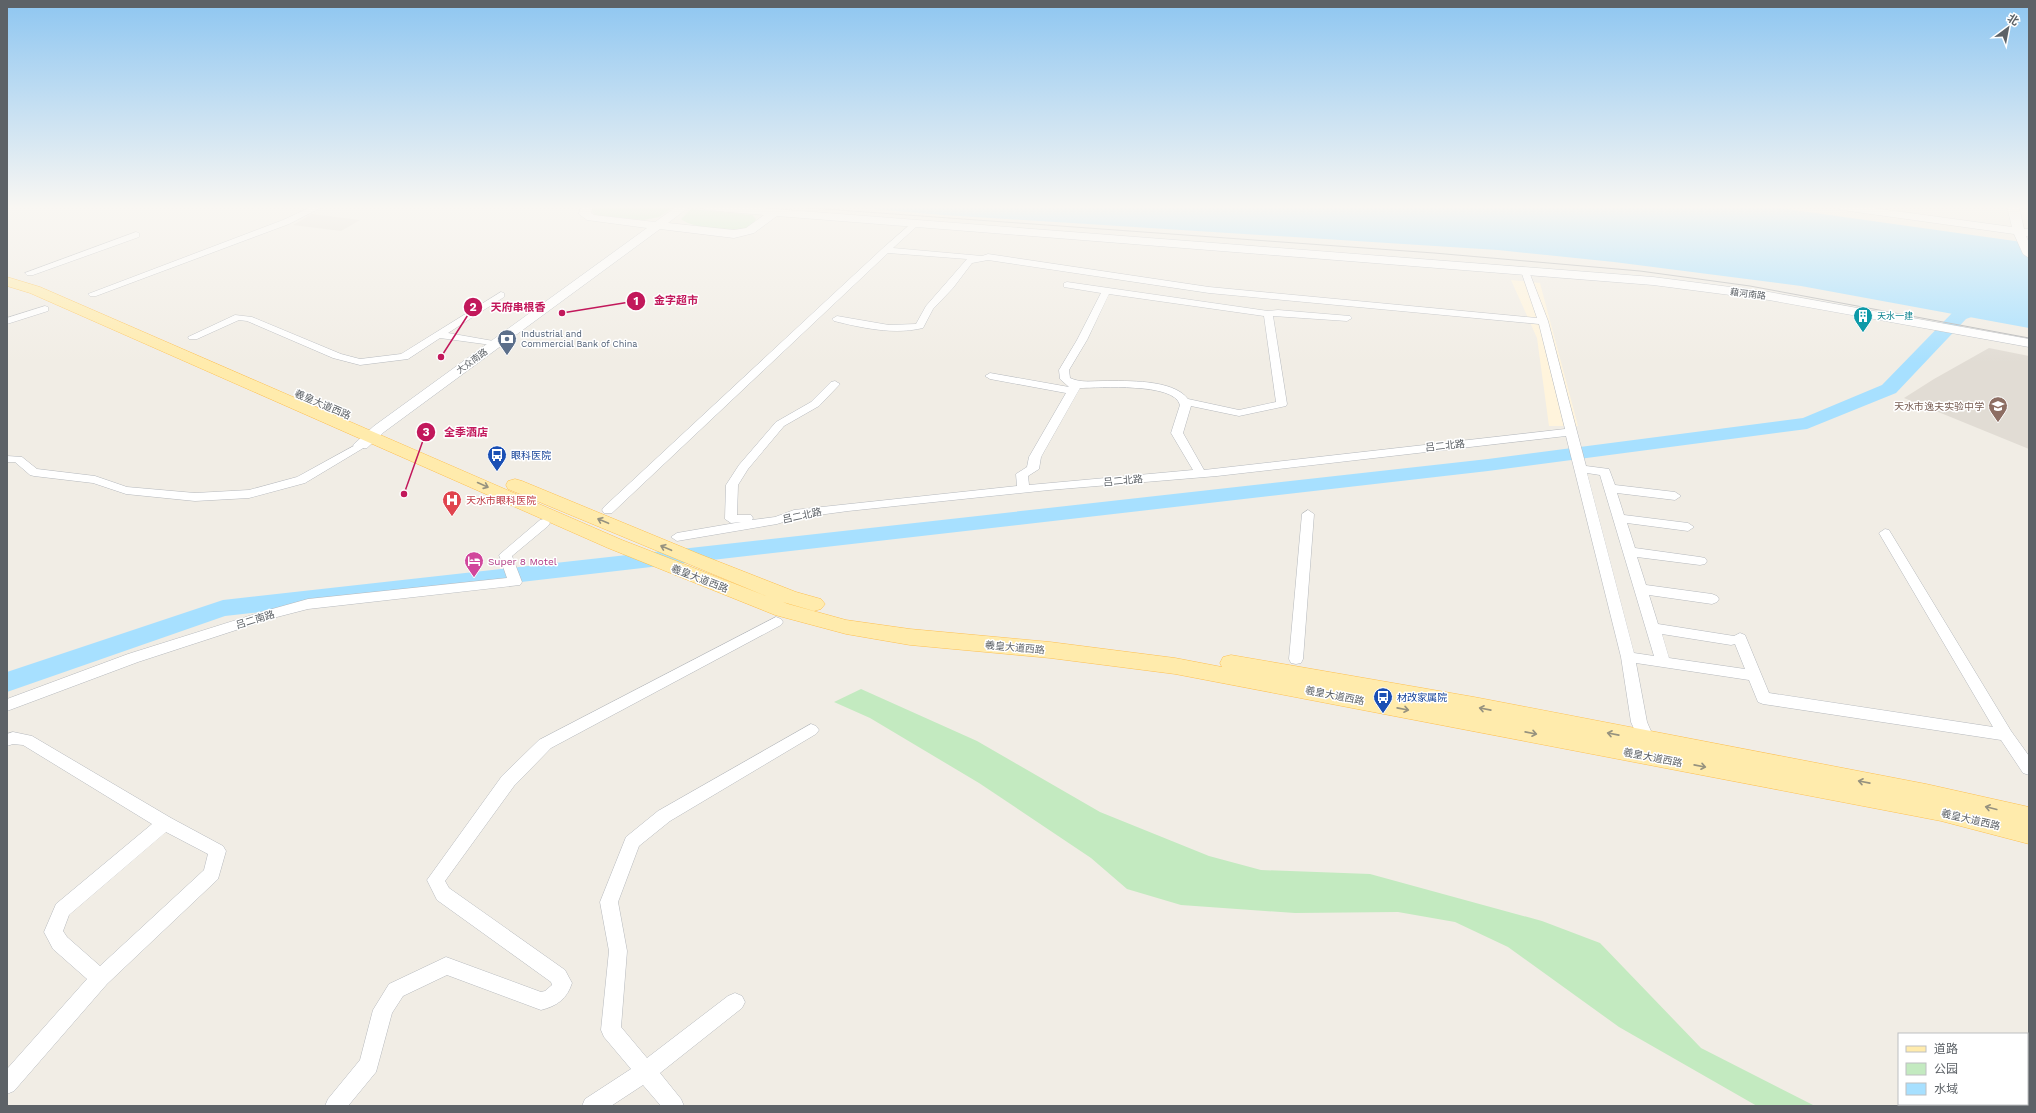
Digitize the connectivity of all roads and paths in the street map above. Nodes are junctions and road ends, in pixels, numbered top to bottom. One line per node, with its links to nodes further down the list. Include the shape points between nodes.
1 (69, 259): 9 (street)
2 (187, 259): 14 (street)
3 (612, 259): 25 (main road, 大众南路)
4 (876, 259): 38 (street)
5 (979, 259): 19 (street, via 969,261 929,308 920,326 890,328)
6 (991, 259): 21 (street, via 1209,290)
7 (1365, 259): 8 (main road, 藉河南路)
8 (1525, 271): 21 (street); 24 (main road, 藉河南路, via 1653,281 1769,296)
9 (30, 273)
10 (7, 275): 31 (main road, 羲皇大道西路, via 45,286)
11 (7, 281): 31 (main road, 羲皇大道西路, via 42,293)
12 (1067, 285): 13 (street)
13 (1106, 291): 17 (street); 28 (street, via 1064,370 1065,379)
14 (93, 294)
15 (501, 295): 22 (street)
16 (45, 309): 20 (street)
17 (1268, 314): 18 (street); 29 (street, via 1282,404 1239,413)
18 (1347, 318)
19 (837, 319)
20 (7, 321)
21 (1543, 321): 30 (street)
22 (439, 335): 23 (street, via 404,357 360,362 336,356 249,319 238,317); 25 (street)
23 (193, 337)
24 (2029, 343)
25 (495, 344): 31 (main road, 大众南路)
26 (990, 376): 28 (street)
27 (835, 384): 39 (street, via 815,404 780,424 732,485 731,519)
28 (1074, 388): 29 (street, via 1122,384 1158,388 1176,393); 36 (street, via 1035,457 1033,469 1022,474)
29 (1185, 402): 34 (street, via 1186,408 1177,433)
30 (1572, 434): 33 (street); 34 (street, 吕二北路)
31 (370, 436): 32 (street, via 301,480 249,494 195,497 126,490 95,480 34,472 18,459); 60 (main road, 羲皇大道西路, one-way to 31, via 1309,675 1184,655 910,625 850,614 789,597 639,536); 60 (main road, 羲皇大道西路, one-way to 60, via 667,565 782,610 846,627 910,638 1050,650 1175,666)
32 (7, 459)
33 (1581, 465): 35 (street, via 1605,472); 52 (street)
34 (1200, 473): 36 (street, 吕二北路)
35 (1610, 488): 37 (street); 41 (street)
36 (1023, 489): 39 (street, 吕二北路)
37 (1675, 496)
38 (608, 510)
39 (794, 514): 45 (street, 吕二北路, via 777,520)
40 (1308, 514): 53 (street)
41 (1619, 518): 43 (street); 46 (street)
42 (544, 523): 56 (street, 吕二南路, via 505,555 514,580 308,604 133,658)
43 (1688, 527)
44 (1885, 533): 58 (street)
45 (677, 538)
46 (1630, 552): 47 (street); 48 (street)
47 (1700, 561)
48 (1641, 589): 49 (street); 51 (street)
49 (1712, 599)
50 (776, 622): 69 (street, via 544,744 508,781 436,880 442,894 558,976 562,983 559,991 551,998 537,1000 446,966 396,990 383,1010 369,1065)
51 (1653, 628): 54 (street); 55 (street, via 1736,639)
52 (1628, 657): 54 (street); 60 (street, via 1639,722)
53 (1296, 658)
54 (1663, 662): 55 (street)
55 (1755, 676): 58 (street, via 1763,698)
56 (7, 705)
57 (811, 730): 67 (street, via 664,816 632,842 609,902 618,950 611,1030)
58 (2006, 735): 61 (street)
59 (7, 740): 63 (street, via 26,740)
60 (1651, 749): 62 (main road, 羲皇大道西路, one-way to 60, via 1926,794); 64 (main road, 羲皇大道西路, one-way to 64, via 1941,811)
61 (2029, 769)
62 (2029, 818)
63 (166, 824): 65 (street, via 62,910 53,932 60,943); 65 (street, via 217,851 212,874)
64 (2029, 833)
65 (100, 978): 68 (street)
66 (735, 1002): 67 (street)
67 (646, 1071): 70 (street); 71 (street)
68 (7, 1084)
69 (335, 1106)
70 (592, 1106)
71 (674, 1106)

